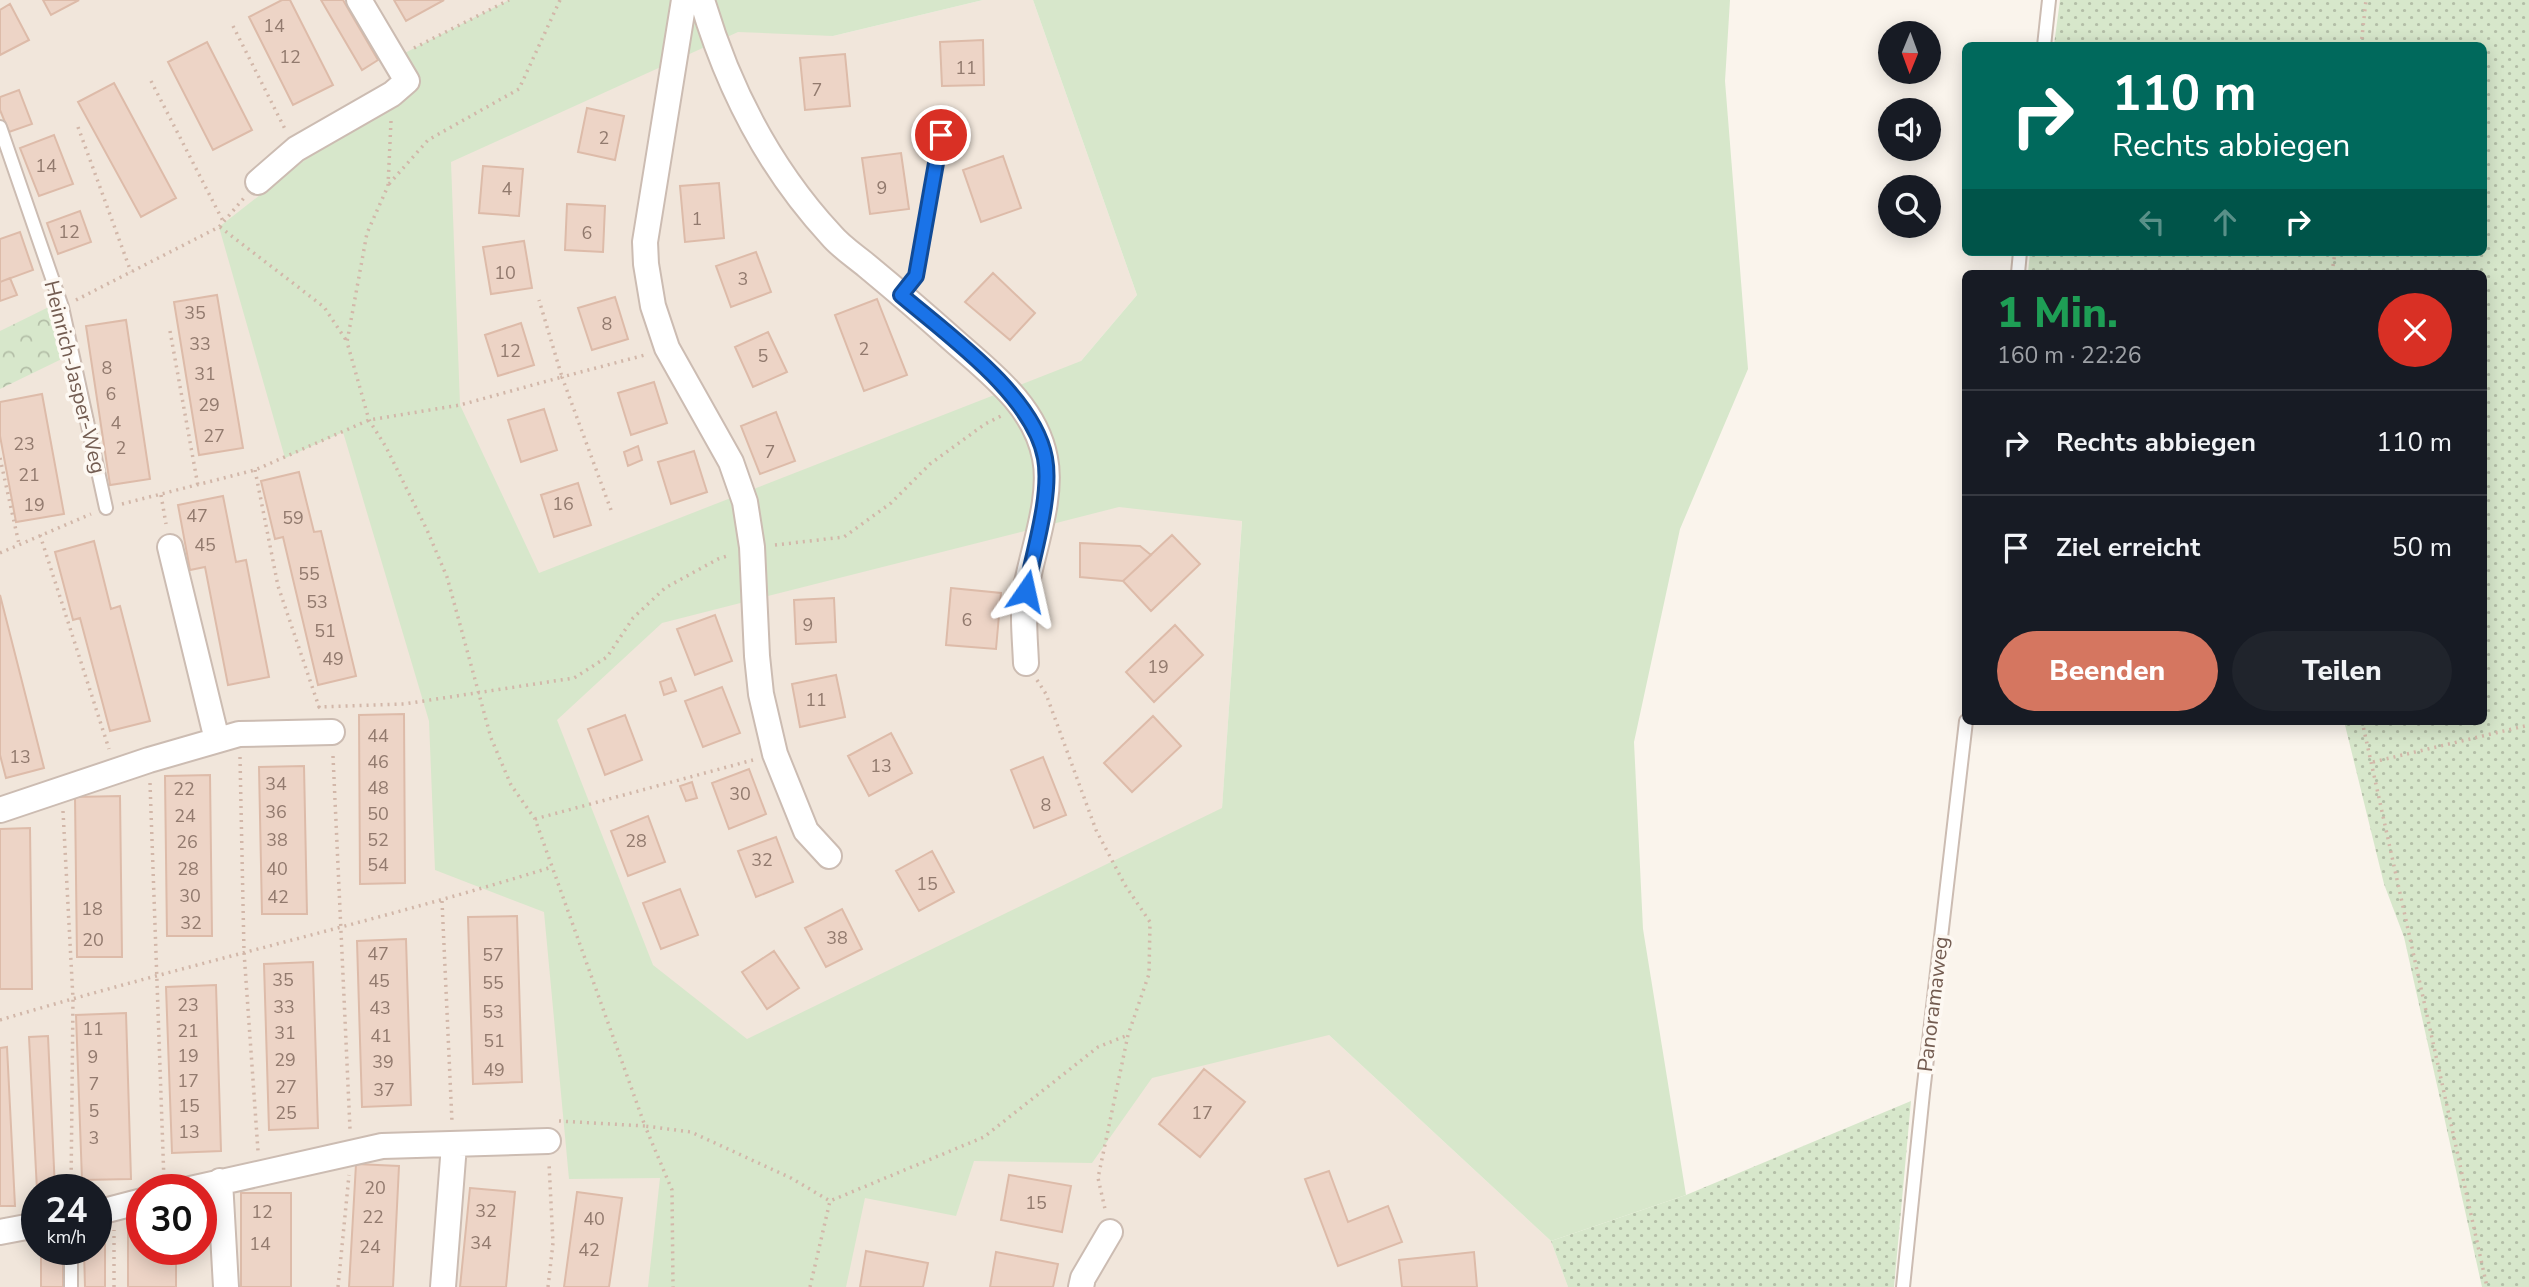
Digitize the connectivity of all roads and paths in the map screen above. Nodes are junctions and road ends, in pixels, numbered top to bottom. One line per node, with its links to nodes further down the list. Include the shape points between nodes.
1 (359, 0): 13 (street)
2 (494, 0): 9 (path)
3 (509, 0): 9 (path)
4 (560, 0): 21 (path, via 519,89 428,140)
5 (684, 0): 30 (street, via 646,242 653,306)
6 (702, 0): 25 (street, via 732,89 758,138 832,236)
7 (2049, 0): 11 (lane)
8 (2366, 0): 12 (path)
9 (497, 6): 13 (path)
10 (233, 26): 19 (path)
11 (2044, 42)
12 (2361, 42)
13 (393, 59): 15 (street, via 407,81)
14 (151, 81): 22 (path)
15 (392, 94): 19 (street); 21 (path)
16 (0, 127): 27 (lane, Heinrich-Jasper-Weg)
17 (78, 127): 24 (path)
18 (941, 135): 25 (lane, via 916,276)
19 (296, 149): 20 (street)
20 (258, 182): 22 (path)
21 (388, 186): 29 (path, via 367,233)
22 (224, 223): 23 (path)
23 (219, 227): 24 (path); 29 (path, via 324,307)
24 (131, 272): 27 (path)
25 (901, 295): 32 (street, via 1006,387)
26 (539, 300): 31 (path)
27 (62, 307): 38 (lane, Heinrich-Jasper-Weg)
28 (170, 331): 36 (path)
29 (347, 342): 33 (path)
30 (667, 348): 31 (path); 43 (street, via 731,462 745,502)
31 (562, 377): 33 (path, via 460,405); 39 (path)
32 (1022, 407): 43 (path, via 985,424 930,464 891,503 844,537); 45 (street, via 1036,428 1046,470 1046,492 1026,591)
33 (369, 420): 35 (path); 46 (path, via 447,577)
34 (0, 457): 41 (path)
35 (255, 470): 36 (path); 47 (path, via 278,586)
36 (198, 486): 37 (path)
37 (161, 495): 38 (path); 42 (path)
38 (106, 508): 40 (path)
39 (611, 510)
40 (40, 535): 41 (path); 56 (path)
41 (19, 544): 44 (path)
42 (170, 547): 52 (street)
43 (752, 548): 46 (path, via 718,559 665,589 633,618 607,657 574,678); 53 (street, via 761,694)
44 (0, 553)
45 (1026, 663): 68 (path, via 1046,694 1096,830 1150,922 1149,974)
46 (477, 692): 47 (path, via 404,704); 59 (path, via 511,785)
47 (320, 707): 51 (path)
48 (1966, 725): 93 (lane, Panoramaweg)
49 (2363, 725): 55 (path)
50 (2529, 725): 55 (path)
51 (332, 732): 52 (street); 63 (path)
52 (228, 737): 54 (street); 64 (path)
53 (775, 754): 59 (path); 60 (street, via 806,831)
54 (149, 760): 56 (street); 65 (path)
55 (2373, 762): 94 (path)
56 (117, 772): 57 (street)
57 (62, 791): 58 (street); 66 (path)
58 (0, 810)
59 (535, 819): 61 (path)
60 (829, 856)
61 (552, 867): 62 (path); 69 (path)
62 (442, 901): 63 (path); 71 (path)
63 (342, 928): 64 (path); 72 (path)
64 (244, 952): 65 (path); 73 (path)
65 (156, 978): 66 (path); 75 (path)
66 (73, 999): 67 (path); 74 (path)
67 (0, 1020)
68 (1128, 1035): 78 (path, via 1098,1046 984,1136); 81 (path, via 1098,1178)
69 (645, 1125): 70 (path, via 556,1121); 78 (path, via 691,1132); 90 (path, via 672,1190)
70 (548, 1141): 71 (street); 89 (path, via 553,1243)
71 (454, 1145): 72 (street); 88 (street)
72 (351, 1151): 73 (street); 87 (path)
73 (260, 1172): 76 (street)
74 (71, 1174)
75 (163, 1174)
76 (220, 1181): 77 (street); 86 (street)
77 (217, 1182)
78 (830, 1201): 91 (path)
79 (21, 1228): 80 (street)
80 (0, 1232)
81 (1110, 1232): 92 (street)
82 (71, 1265): 84 (lane)
83 (111, 1265): 85 (path)
84 (71, 1287)
85 (114, 1287)
86 (226, 1287)
87 (338, 1287)
88 (443, 1287)
89 (548, 1287)
90 (673, 1287)
91 (810, 1287)
92 (1081, 1287)
93 (1903, 1287)
94 (2487, 1287)

